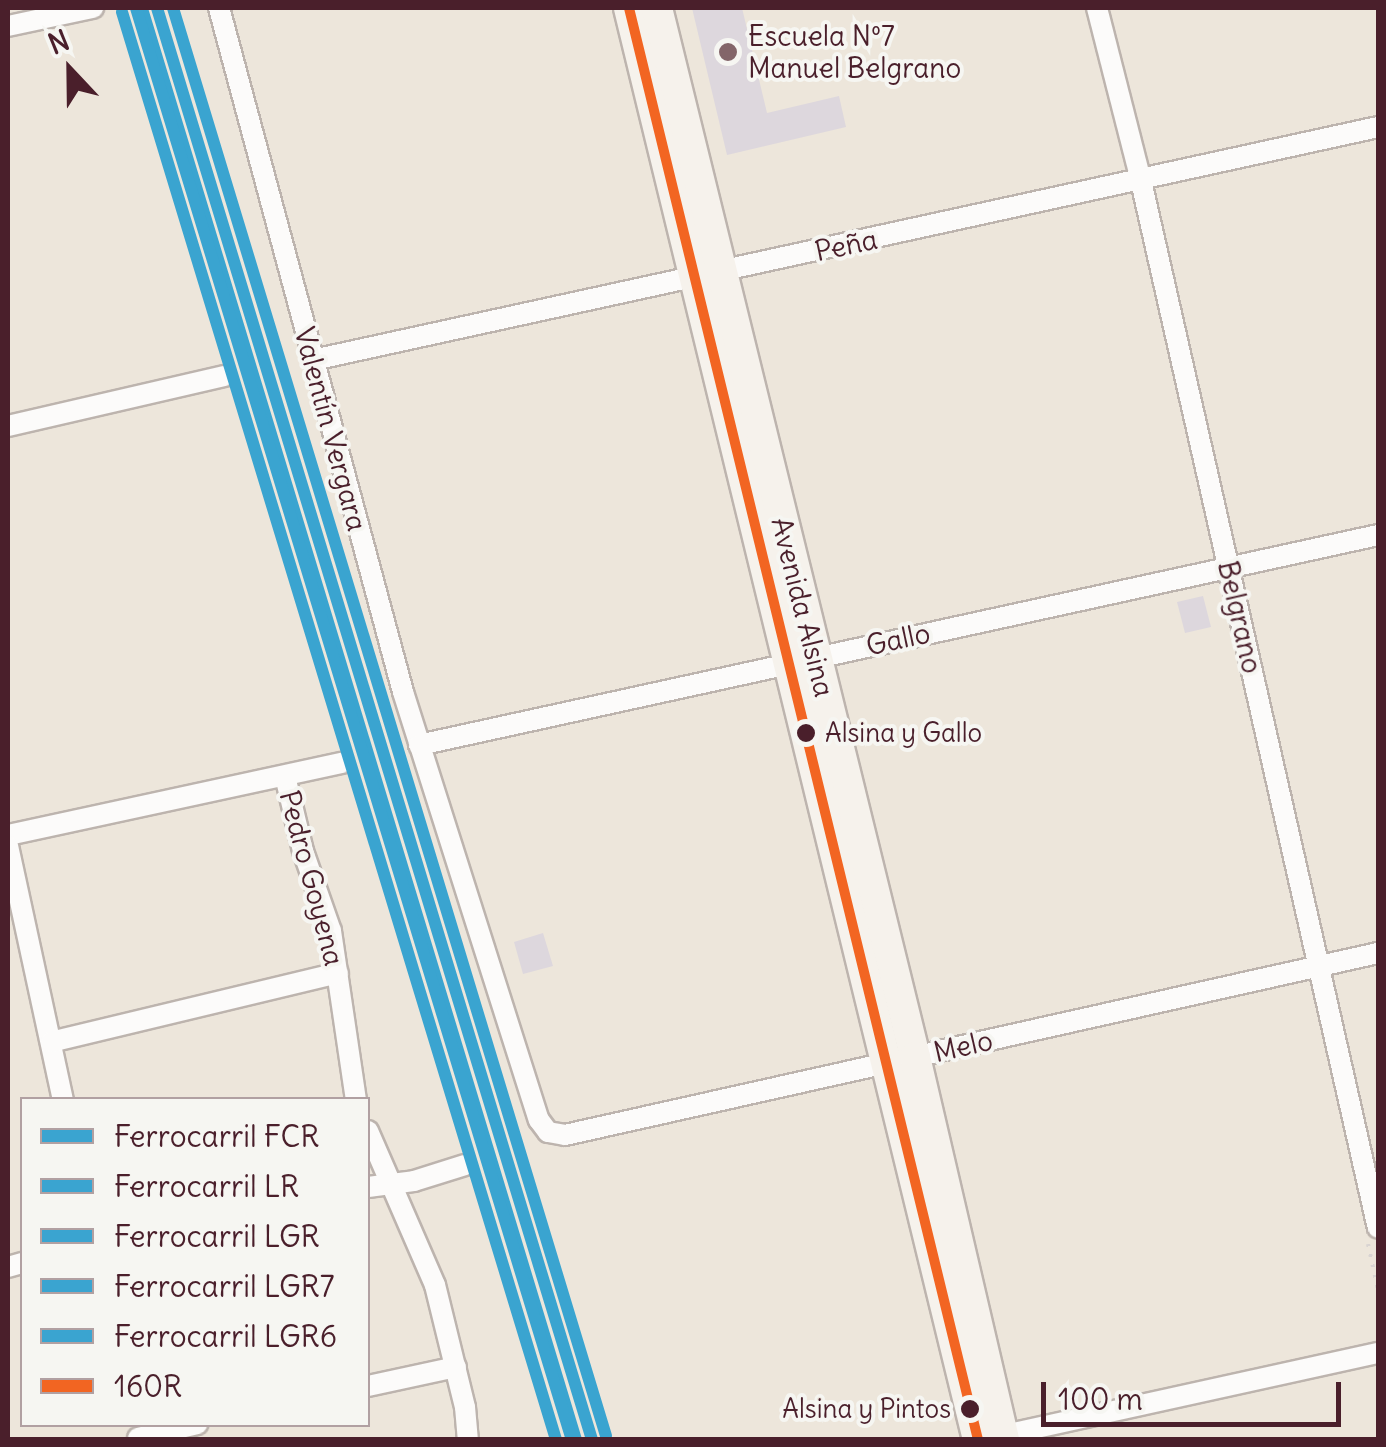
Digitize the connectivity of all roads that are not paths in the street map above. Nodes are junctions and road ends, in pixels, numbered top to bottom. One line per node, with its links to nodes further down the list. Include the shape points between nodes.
1 (93, 8): 6 (street)
2 (219, 8): 10 (street, Valentín Vergara)
3 (629, 8): 9 (main road, Avenida Alsina)
4 (656, 8): 9 (main road, Avenida Alsina)
5 (1097, 8): 8 (street, Belgrano)
6 (8, 26)
7 (1378, 127): 8 (street, Peña)
8 (1142, 181): 9 (street, Peña); 14 (street, Belgrano)
9 (706, 275): 10 (street, Peña); 15 (main road, Avenida Alsina)
10 (312, 360): 16 (street, Valentín Vergara)
11 (224, 376): 12 (street)
12 (8, 426)
13 (1378, 535): 14 (street, Gallo)
14 (1228, 567): 15 (street, Gallo); 22 (street, Belgrano)
15 (802, 661): 16 (street, Gallo); 25 (main road, Avenida Alsina)
16 (418, 745): 28 (street, Valentín Vergara)
17 (342, 763): 18 (street)
18 (285, 776): 19 (street); 23 (street, Pedro Goyena)
19 (8, 836)
20 (8, 846): 24 (street)
21 (1378, 953): 22 (street, Melo)
22 (1320, 966): 25 (street, Melo); 33 (street, Belgrano)
23 (338, 973): 24 (street); 27 (street, Pedro Goyena)
24 (51, 1042): 26 (street)
25 (902, 1059): 28 (street, Melo, via 565,1135); 39 (main road, Avenida Alsina)
26 (63, 1097)
27 (356, 1097)
28 (548, 1132)
29 (370, 1136): 31 (street)
30 (465, 1165): 31 (street)
31 (390, 1184): 32 (street); 35 (street, via 435,1285)
32 (370, 1186)
33 (1378, 1228)
34 (1378, 1353): 39 (street)
35 (456, 1367): 36 (street); 40 (street)
36 (370, 1386)
37 (179, 1427): 38 (street)
38 (137, 1434)
39 (993, 1438)
40 (468, 1440)

